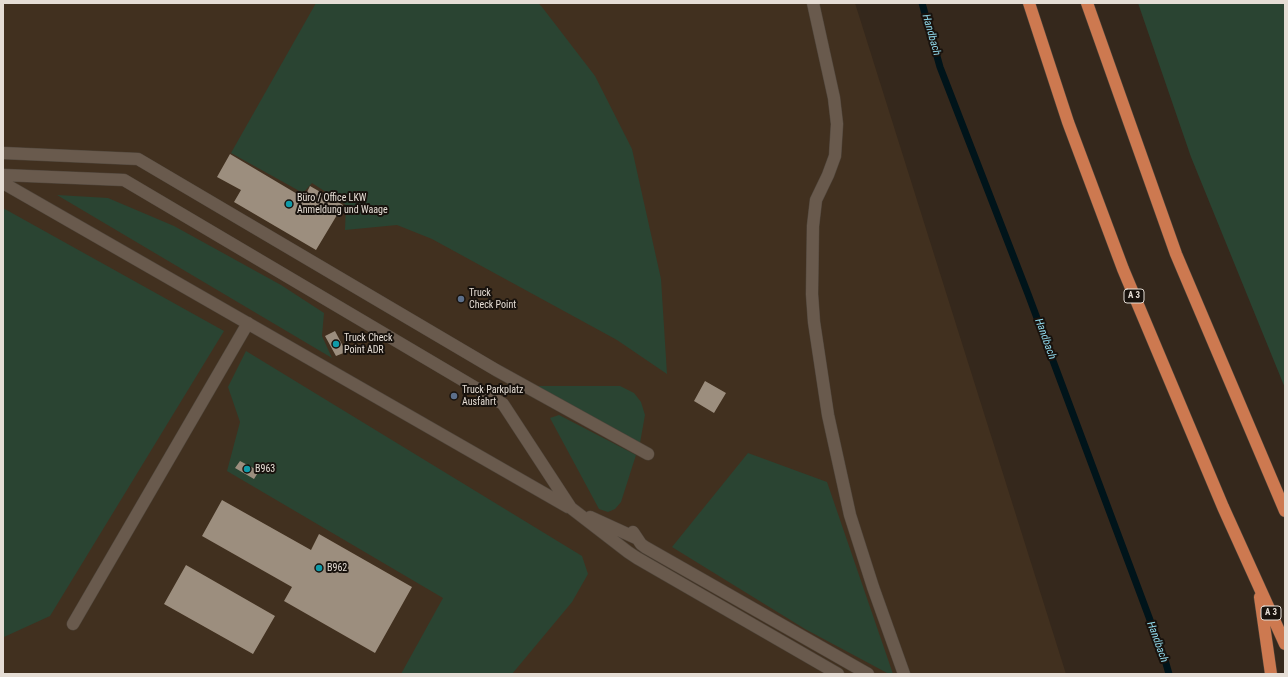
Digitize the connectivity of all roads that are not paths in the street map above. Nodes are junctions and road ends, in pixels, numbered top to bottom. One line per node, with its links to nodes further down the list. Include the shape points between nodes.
1 (813, 3): 16 (lane, via 834,98 837,124 835,156 816,200 813,226 814,322 828,415 850,515)
2 (1029, 3): 11 (highway, A 3, via 1068,122 1123,269)
3 (1087, 3): 10 (highway, via 1176,254)
4 (3, 153): 8 (lane, via 138,159 496,370)
5 (3, 175): 9 (lane, via 124,180 503,404)
6 (3, 183): 7 (lane)
7 (248, 323): 9 (lane); 12 (lane)
8 (648, 454)
9 (570, 508): 14 (lane, via 632,555); 15 (lane, via 634,534 645,548)
10 (1285, 511)
11 (1257, 582): 13 (highway, A 3); 17 (highway)
12 (73, 624)
13 (1285, 644)
14 (838, 674)
15 (868, 674)
16 (904, 674)
17 (1272, 674)

